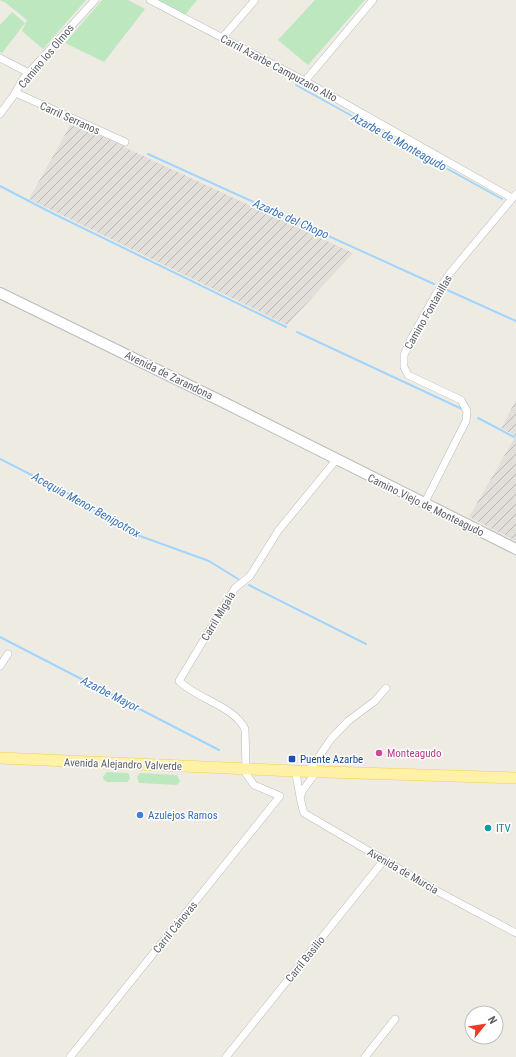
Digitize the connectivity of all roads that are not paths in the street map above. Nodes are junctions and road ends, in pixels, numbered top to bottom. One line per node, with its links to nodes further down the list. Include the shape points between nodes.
1 (95, 0): 7 (street, Camino los Olmos)
2 (150, 0): 5 (street, Carril Azarbe Campuzano Alto)
3 (256, 0): 5 (street)
4 (373, 0): 8 (street)
5 (222, 38): 8 (street, Carril Azarbe Campuzano Alto)
6 (0, 58): 7 (street)
7 (29, 73): 9 (street, Camino los Olmos)
8 (305, 81): 12 (street, Carril Azarbe Campuzano Alto)
9 (16, 93): 10 (street, Camino los Olmos); 11 (street, Carril Serranos)
10 (0, 114)
11 (125, 142)
12 (514, 196): 15 (street, Camino Fontanillas, via 450,273 404,355 404,367 408,375 460,400 467,411 466,421)
13 (0, 293): 14 (street, Avenida de Zarandona)
14 (336, 460): 15 (street, Camino Viejo de Monteagudo); 21 (street, Carril Migala, via 278,531 250,576 235,588 179,681 242,724 245,729)
15 (424, 504): 16 (street, Camino Viejo de Monteagudo)
16 (516, 549)
17 (8, 654): 18 (street)
18 (0, 666)
19 (386, 688): 23 (street, via 375,701 348,721 331,739)
20 (0, 758): 21 (main road, Avenida Alejandro Valverde)
21 (244, 769): 22 (main road, Avenida Alejandro Valverde); 29 (street, Carril Cánovas, via 254,785 280,796)
22 (294, 771): 23 (main road); 25 (street, Avenida de Murcia, via 300,790)
23 (313, 771): 24 (main road); 25 (street)
24 (516, 778)
25 (299, 799): 26 (street, Avenida de Murcia, via 304,813)
26 (384, 860): 27 (street, Avenida de Murcia); 30 (street, Carril Basilio)
27 (516, 933)
28 (395, 1019): 31 (street)
29 (70, 1057)
30 (226, 1057)
31 (364, 1057)

